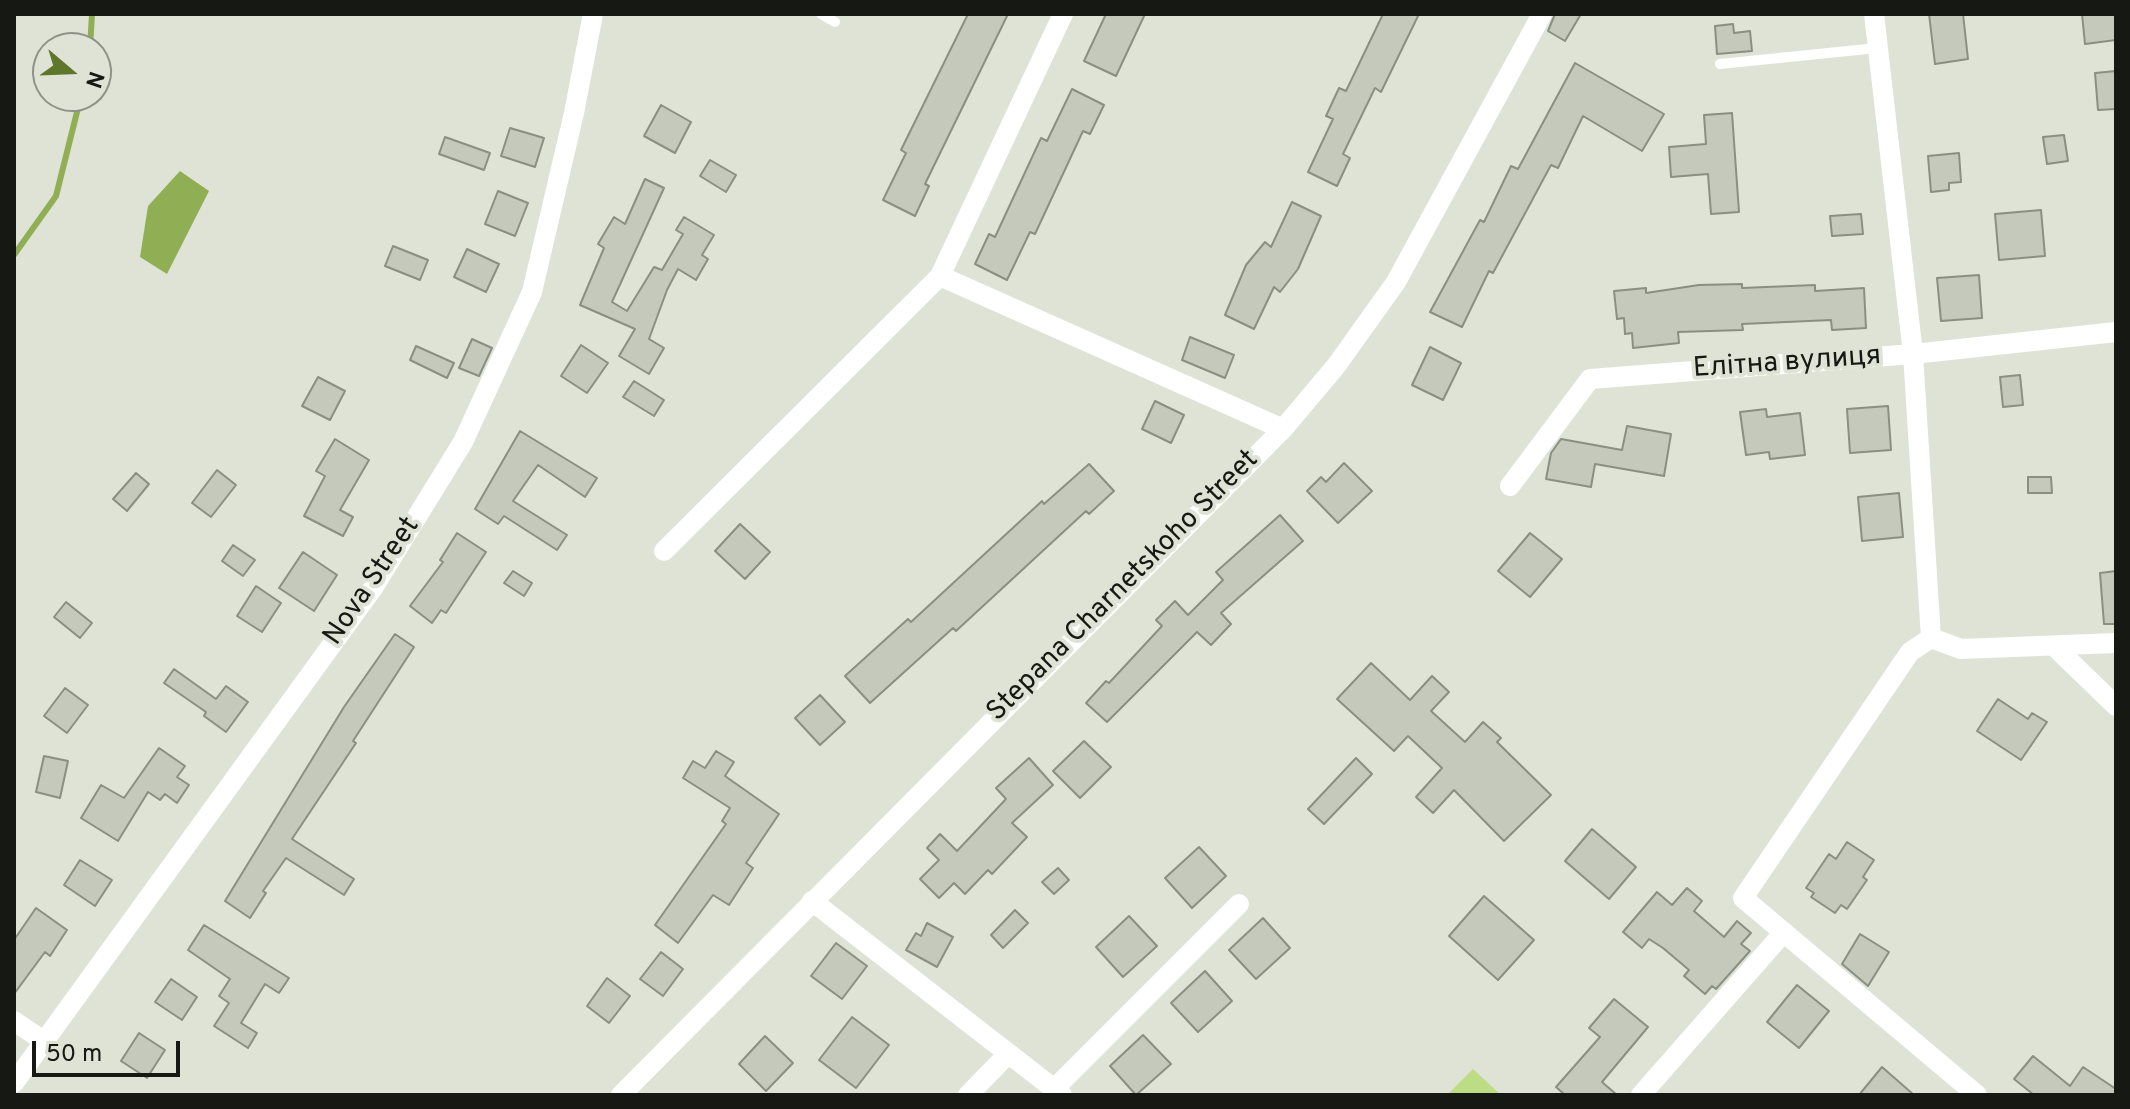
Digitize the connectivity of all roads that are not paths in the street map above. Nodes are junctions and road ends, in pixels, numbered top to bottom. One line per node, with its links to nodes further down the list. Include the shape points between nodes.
1 (593, 14): 23 (street, Nova Street, via 532,292 463,442 373,588)
2 (821, 14): 6 (lane)
3 (1063, 14): 9 (street)
4 (1542, 14): 12 (street, Stepana Charnetskoho Street, via 1396,282)
5 (1874, 14): 7 (street)
6 (835, 22)
7 (1877, 48): 8 (lane); 11 (street)
8 (1720, 64)
9 (940, 276): 12 (street); 14 (street)
10 (2116, 332): 11 (street, Елітна вулиця)
11 (1913, 354): 13 (street, Елітна вулиця, via 1590,379); 15 (street)
12 (1283, 429): 19 (street, Stepana Charnetskoho Street)
13 (1510, 486)
14 (664, 551)
15 (1931, 638): 17 (street, via 1961,649); 21 (street, via 1910,652 1743,898)
16 (2116, 643): 17 (street)
17 (2055, 647): 18 (street)
18 (2116, 706)
19 (812, 901): 24 (street); 27 (street, Stepana Charnetskoho Street)
20 (1239, 904): 26 (street)
21 (1784, 932): 29 (street); 30 (street)
22 (14, 1021): 23 (street)
23 (45, 1042): 25 (street, Nova Street)
24 (1008, 1054): 26 (street); 28 (street)
25 (14, 1083)
26 (1058, 1092)
27 (621, 1095)
28 (968, 1095)
29 (1641, 1095)
30 (1977, 1095)

